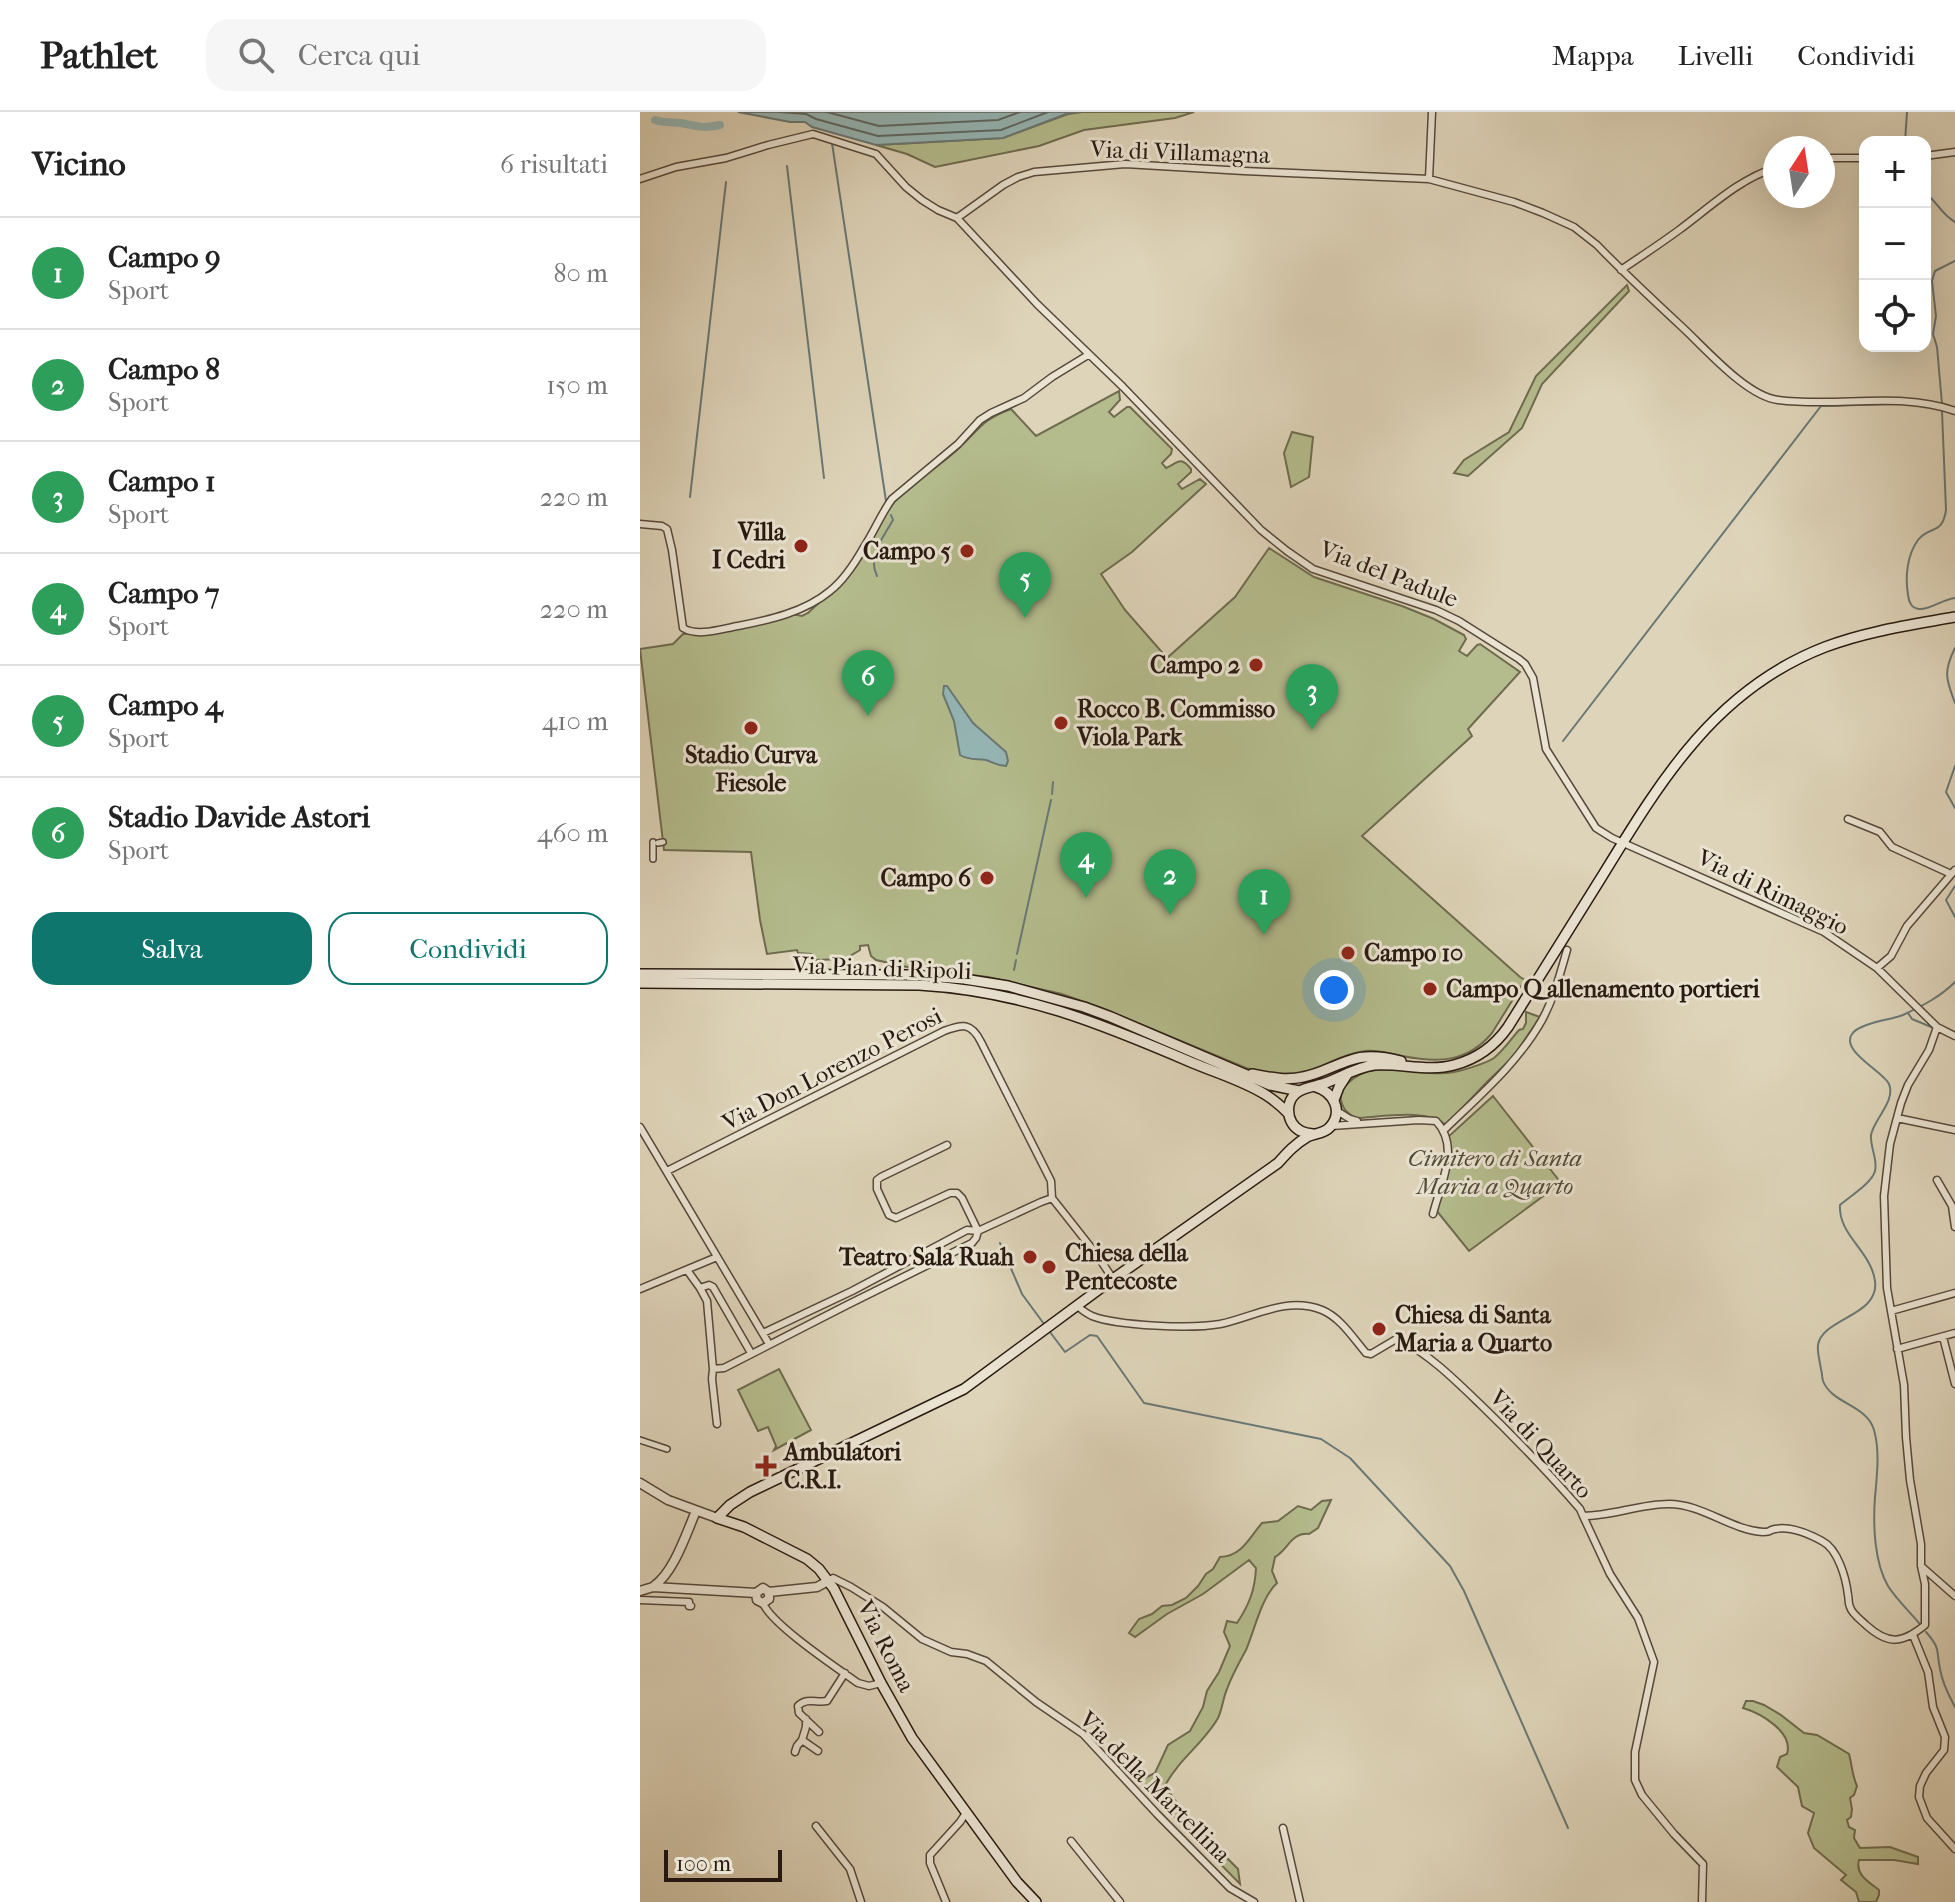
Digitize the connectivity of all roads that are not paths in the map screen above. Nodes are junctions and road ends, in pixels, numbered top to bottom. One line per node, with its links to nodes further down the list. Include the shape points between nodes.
1 (1432, 112): 8 (street)
2 (1955, 152): 3 (street)
3 (1931, 155)
4 (1835, 158): 5 (street)
5 (1859, 158)
6 (1763, 172): 10 (street)
7 (640, 179): 9 (street, via 813,134 876,154 922,200)
8 (1429, 179): 9 (street, Via di Villamagna, via 1125,164 1051,169 1018,177); 10 (street, Via di Villamagna, via 1564,222)
9 (957, 218): 11 (street, Via del Padule)
10 (1621, 270): 12 (street, Via di Villamagna, via 1733,376 1774,400 1916,401)
11 (1088, 355): 13 (street, via 980,420 892,499 830,592 792,612 710,631 687,631 667,529); 17 (street, Via del Padule, via 1261,530 1305,564 1436,610 1525,664 1533,678 1549,754 1596,828)
12 (1952, 410)
13 (640, 524)
14 (1955, 617): 17 (main road, via 1848,639 1764,680 1685,751)
15 (1848, 819): 19 (street, via 1880,832 1892,847)
16 (658, 842): 18 (street)
17 (1623, 842): 21 (street, Via di Rimaggio, via 1824,932); 26 (main road, via 1499,1039 1457,1064)
18 (653, 859)
19 (1953, 872): 21 (street)
20 (1567, 950): 39 (street, via 1547,1010 1516,1059)
21 (1877, 968): 24 (street, Via di Rimaggio)
22 (640, 974): 27 (main road, Via Pian di Ripoli, via 915,975 1008,986 1071,1002)
23 (640, 983): 32 (main road, Via Pian di Ripoli, via 919,985 1007,996 1083,1017 1149,1044 1264,1094)
24 (1937, 1027): 25 (street, Via di Rimaggio); 33 (street)
25 (1955, 1036)
26 (1416, 1066): 27 (main road, Via Pian di Ripoli, via 1371,1057 1296,1078); 28 (main road, via 1372,1066)
27 (1238, 1071): 30 (main road, Via Pian di Ripoli)
28 (1348, 1073): 29 (main road); 31 (main road)
29 (1316, 1087): 30 (main road); 31 (main road, via 1327,1091)
30 (1299, 1091): 32 (main road)
31 (1335, 1106): 34 (street, via 1352,1120); 35 (main road)
32 (1289, 1114): 37 (main road)
33 (1897, 1118): 38 (street); 58 (street, via 1884,1196)
34 (1373, 1122): 35 (street); 39 (street, via 1433,1120)
35 (1331, 1126): 40 (main road)
36 (640, 1127): 43 (street)
37 (1295, 1127): 40 (main road); 42 (main road)
38 (1955, 1130)
39 (1444, 1132): 46 (street, via 1449,1154)
40 (1313, 1134): 42 (main road)
41 (947, 1145): 48 (street, via 881,1177 877,1189 889,1215 896,1218 957,1193)
42 (1287, 1153): 51 (main road)
43 (667, 1171): 45 (street, Via Don Lorenzo Perosi, via 961,1025 975,1031 981,1042 1047,1172); 49 (street)
44 (1937, 1180): 47 (street, via 1952,1206)
45 (1052, 1198): 48 (street); 51 (street)
46 (1433, 1214)
47 (1955, 1227)
48 (978, 1231): 54 (street, via 967,1230); 56 (street, via 972,1243)
49 (717, 1257): 50 (street); 59 (street)
50 (687, 1270): 52 (street); 53 (street)
51 (1113, 1279): 57 (main road)
52 (700, 1288): 64 (street, via 713,1287); 65 (street, via 708,1306)
53 (640, 1289)
54 (852, 1291): 56 (street); 59 (street)
55 (1955, 1293): 58 (street)
56 (856, 1300): 62 (street)
57 (1077, 1305): 72 (street, Via di Quarto, via 1102,1319 1196,1326 1298,1306 1334,1317 1366,1353 1398,1338 1432,1359 1477,1401); 73 (main road, via 964,1389 750,1492)
58 (1891, 1311): 63 (street)
59 (763, 1333): 62 (street)
60 (1955, 1333): 61 (street)
61 (1943, 1337): 63 (street); 66 (street)
62 (769, 1344): 64 (street)
63 (1897, 1349): 74 (street)
64 (751, 1353): 65 (street)
65 (713, 1369): 67 (street)
66 (1955, 1384)
67 (717, 1424)
68 (640, 1440): 69 (street)
69 (667, 1449)
70 (640, 1483): 71 (street, Via Roma)
71 (696, 1511): 73 (street, Via Roma); 76 (street, via 669,1569)
72 (1583, 1516): 84 (street, Via di Quarto, via 1672,1504 1763,1532 1794,1530 1826,1542 1843,1575 1850,1609 1876,1634 1896,1641); 103 (street, via 1638,1618 1654,1662 1635,1752 1635,1780 1703,1864)
73 (717, 1518): 75 (main road, Via Roma, via 807,1559)
74 (1921, 1566): 80 (street); 84 (street, via 1926,1622)
75 (828, 1581): 78 (street); 86 (main road, Via Roma); 101 (street, Via della Martellina, via 833,1578 851,1587 922,1639 986,1661 1083,1734 1230,1888)
76 (653, 1587): 77 (street); 79 (street)
77 (640, 1591)
78 (769, 1592): 79 (street, via 763,1588); 82 (street)
79 (756, 1593): 82 (street)
80 (1955, 1596)
81 (640, 1600): 83 (street)
82 (763, 1603): 85 (street, via 781,1625)
83 (691, 1606)
84 (1913, 1635): 96 (street, via 1945,1737 1944,1750 1926,1773 1919,1797 1927,1818)
85 (845, 1673): 86 (street, via 863,1685); 87 (street, via 827,1701 802,1701 799,1713)
86 (881, 1683): 92 (main road, Via Roma, via 912,1738)
87 (806, 1719): 88 (street); 89 (street)
88 (819, 1732)
89 (802, 1740): 90 (street); 91 (street)
90 (818, 1751)
91 (795, 1752)
92 (966, 1813): 98 (street, via 930,1855); 99 (main road, Via Roma)
93 (816, 1826): 97 (street, via 850,1869)
94 (1283, 1828): 102 (street)
95 (1071, 1841): 100 (street)
96 (1955, 1849)
97 (861, 1902)
98 (946, 1902)
99 (1036, 1902)
100 (1120, 1902)
101 (1254, 1902)
102 (1300, 1902)
103 (1702, 1902)

